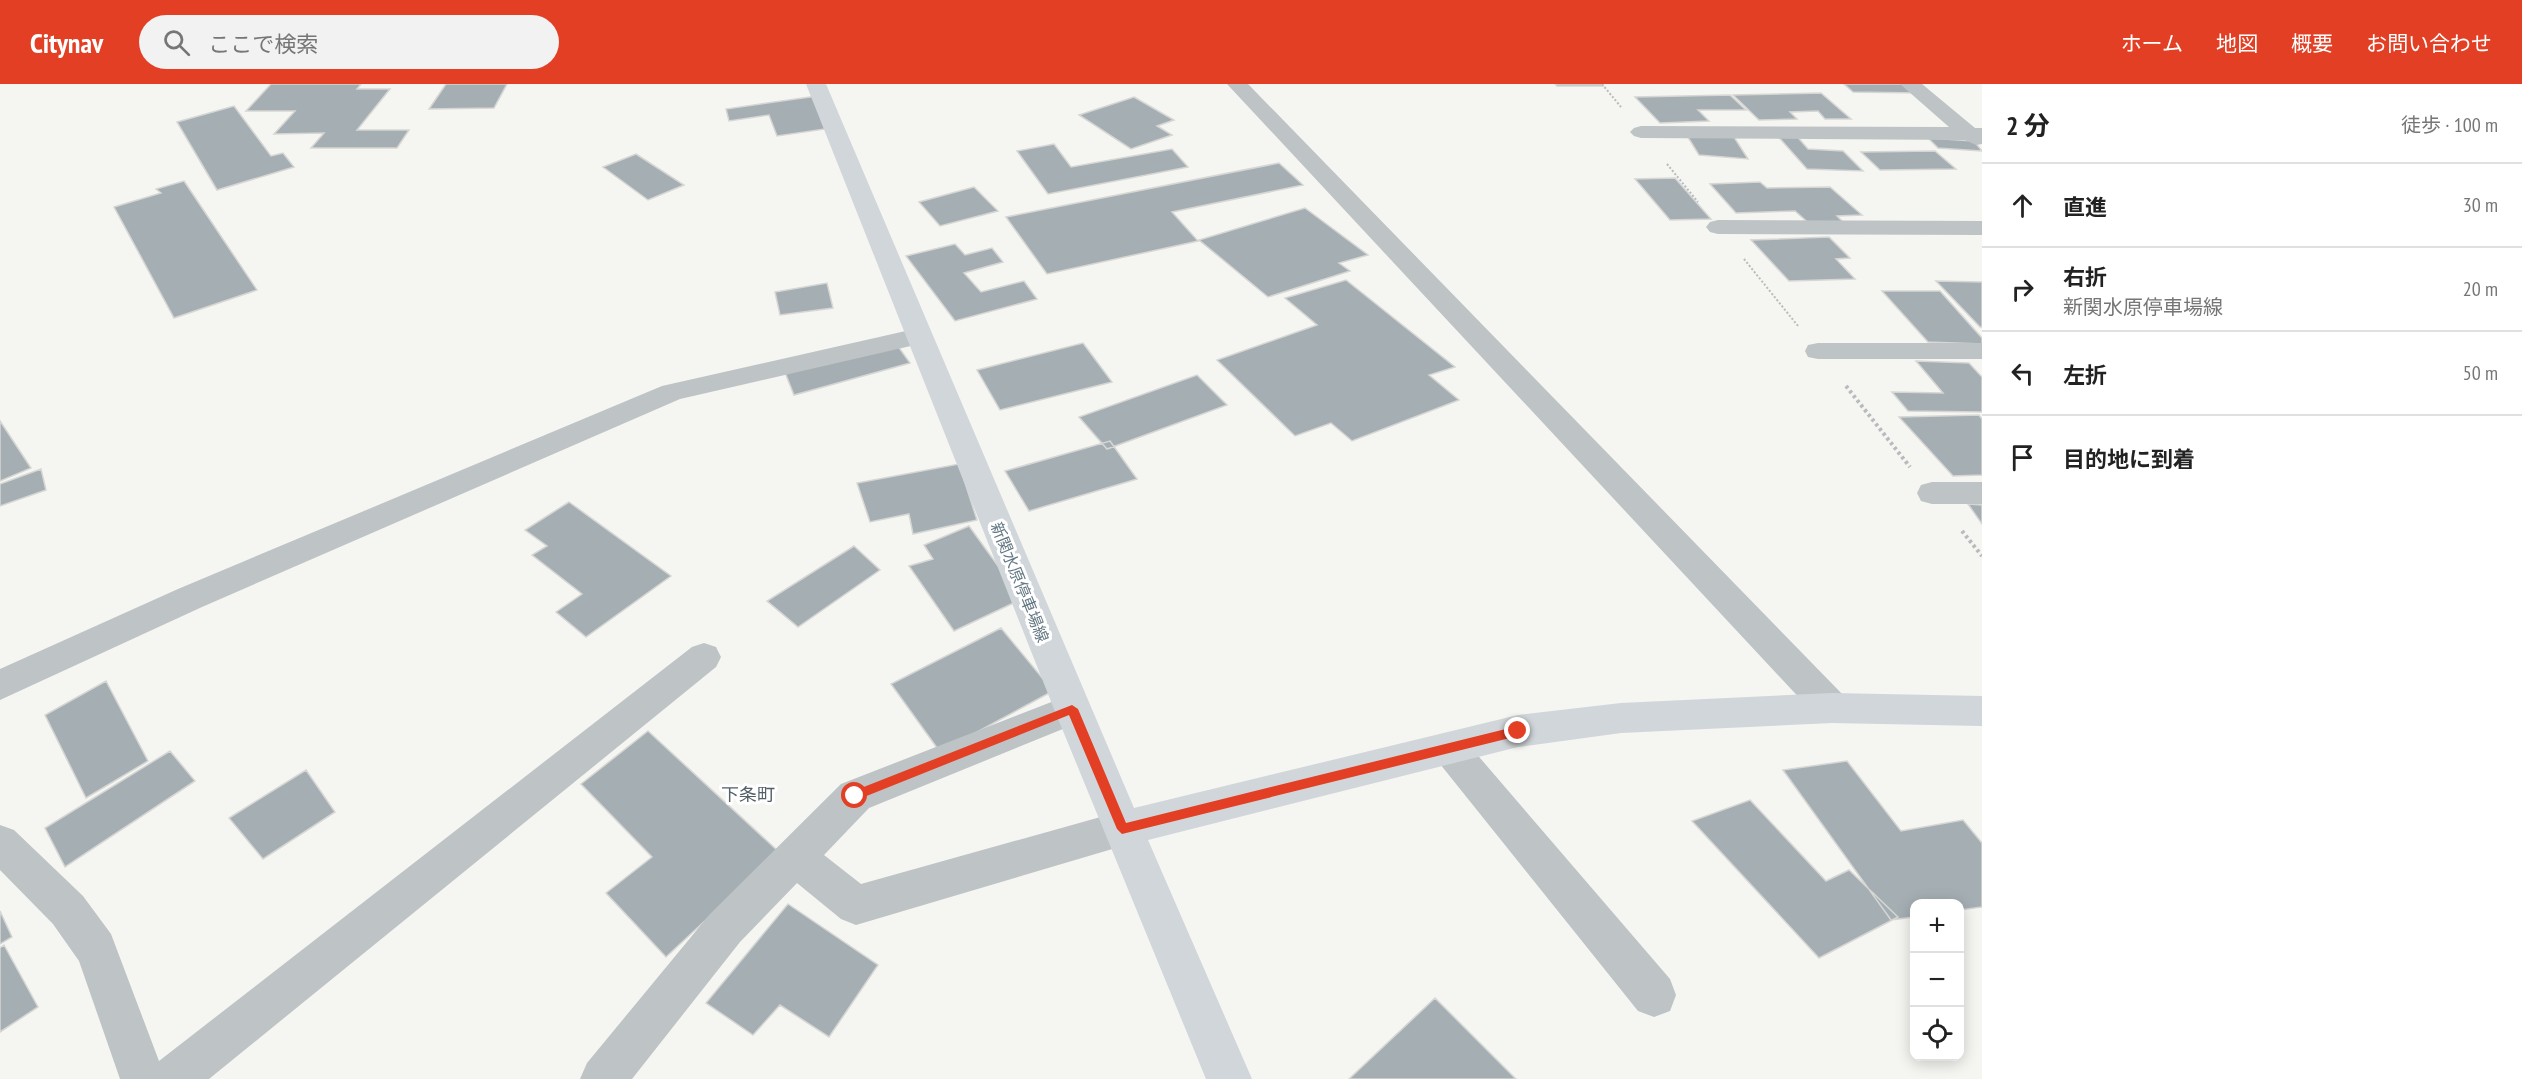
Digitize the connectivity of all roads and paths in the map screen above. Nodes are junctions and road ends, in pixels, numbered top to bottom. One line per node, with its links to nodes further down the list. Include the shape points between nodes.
1 (816, 84): 9 (main road, 新関水原停車場線)
2 (1237, 84): 17 (street)
3 (1602, 84): 5 (path)
4 (1910, 84): 6 (street)
5 (1641, 132): 6 (street); 7 (path)
6 (1978, 137)
7 (1718, 227): 8 (street); 10 (path)
8 (1982, 228)
9 (919, 336): 16 (street, via 672,392 190,598); 18 (main road, 新関水原停車場線)
10 (1818, 351): 11 (street); 12 (path)
11 (1982, 351)
12 (1932, 493): 13 (street); 14 (path)
13 (1982, 493)
14 (1982, 556)
15 (704, 657): 26 (street)
16 (0, 685)
17 (1832, 708): 19 (main road); 20 (main road, via 1621,718 1518,731)
18 (1072, 709): 21 (main road, 新関水原停車場線); 23 (street, via 855,796)
19 (1982, 711)
20 (1449, 748): 21 (main road); 24 (street)
21 (1122, 829): 23 (street, via 856,905); 28 (main road, 新関水原停車場線)
22 (0, 843): 25 (street, via 68,910 96,949)
23 (796, 858): 27 (street, via 725,928)
24 (1654, 995)
25 (143, 1079)
26 (173, 1079)
27 (603, 1079)
28 (1228, 1079)

